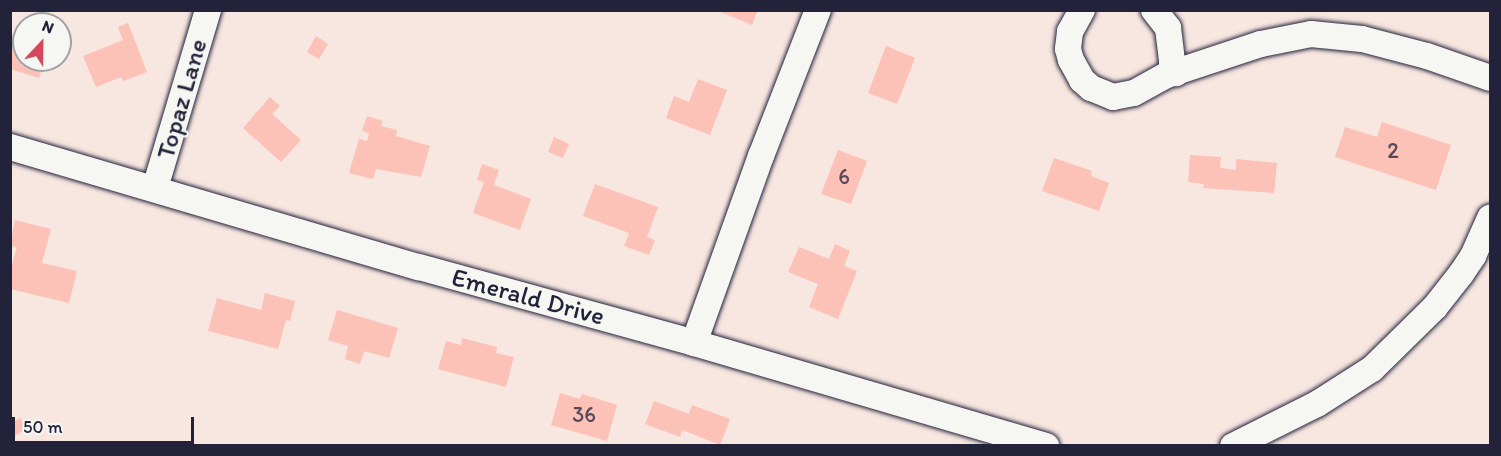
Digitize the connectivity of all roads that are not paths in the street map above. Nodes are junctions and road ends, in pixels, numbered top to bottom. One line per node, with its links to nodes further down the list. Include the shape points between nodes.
1 (208, 10): 8 (street, Topaz Lane)
2 (818, 10): 10 (street, via 760,156)
3 (1082, 10): 5 (street, via 1070,32 1068,49 1076,71 1091,88 1102,94 1123,96)
4 (1154, 10): 5 (street, via 1168,28)
5 (1176, 73): 6 (street, via 1279,39 1328,34 1389,45)
6 (1491, 78)
7 (10, 147): 8 (street, Emerald Drive)
8 (155, 188): 10 (street, Emerald Drive)
9 (1491, 218): 12 (street, via 1461,274 1380,363 1317,404)
10 (694, 343): 11 (street, Emerald Drive)
11 (1046, 446)
12 (1233, 446)

